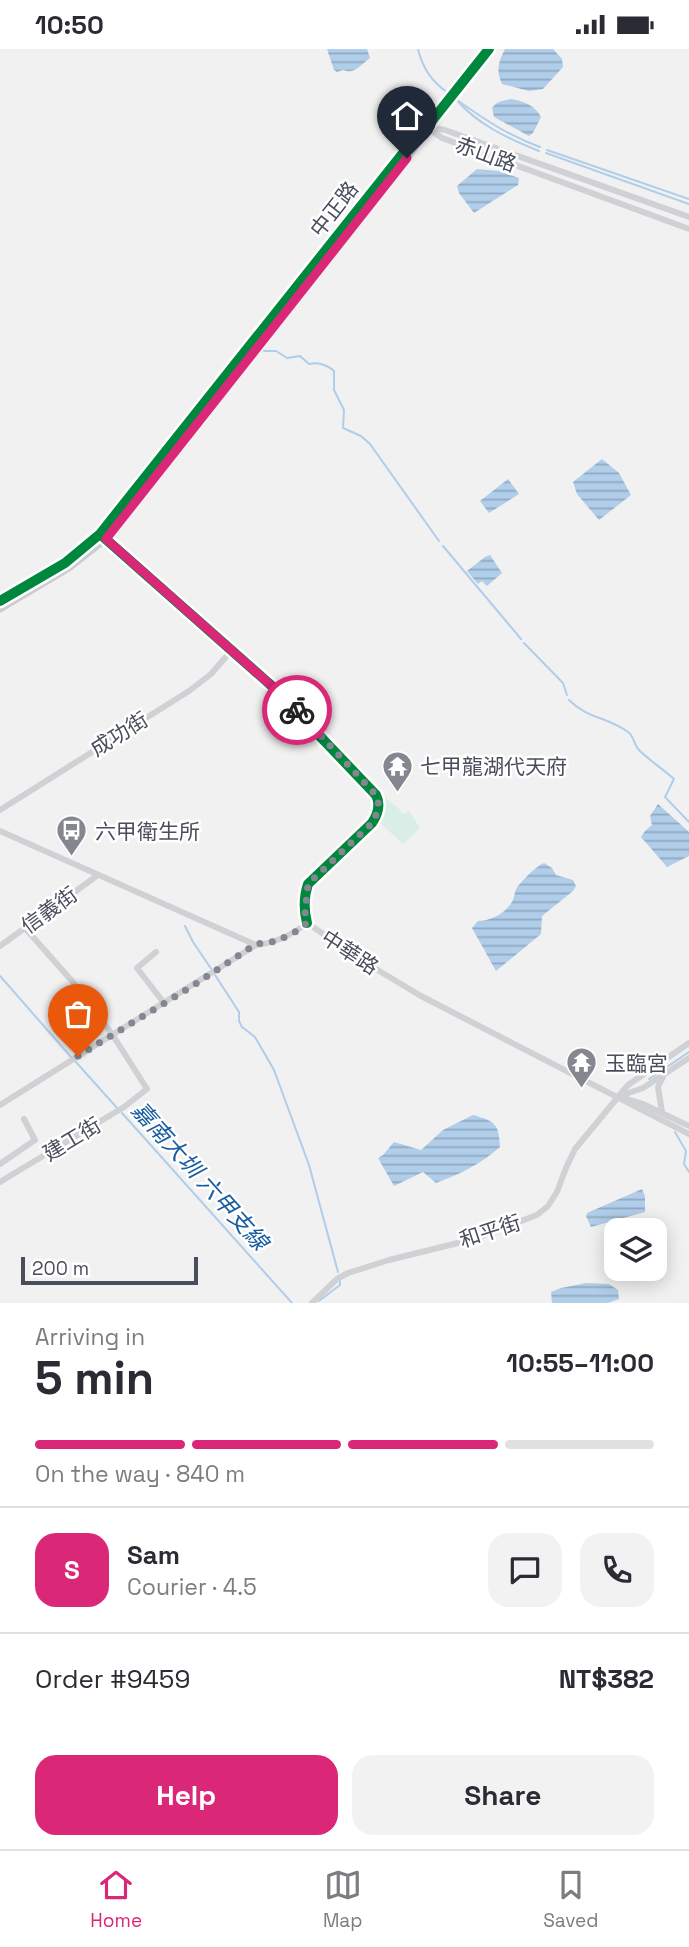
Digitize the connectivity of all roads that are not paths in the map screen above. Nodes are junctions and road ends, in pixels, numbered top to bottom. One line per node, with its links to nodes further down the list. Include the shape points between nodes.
1 (489, 49): 2 (main road, 中正路)
2 (427, 127): 3 (street, 赤山路, via 445,129); 4 (street, 赤山路, via 442,138); 5 (main road, 中正路)
3 (689, 217)
4 (689, 229)
5 (103, 537): 6 (main road, 中正路); 7 (main road, 中正路, via 69,568); 8 (street)
6 (0, 601)
7 (0, 609)
8 (232, 650): 9 (street, 成功街, via 189,691); 12 (street, via 288,701 379,801 372,823 308,884)
9 (0, 810)
10 (0, 831): 11 (street)
11 (97, 875): 13 (street, 信義街); 14 (street)
12 (307, 923): 14 (street, 中華路, via 277,941); 22 (street, 中華路, via 421,996)
13 (25, 928): 15 (street, 信義街); 18 (street, 建工街)
14 (256, 944): 17 (street, 中華路)
15 (0, 946)
16 (156, 952): 17 (street, via 137,968)
17 (164, 1003): 18 (street, 中華路)
18 (112, 1034): 23 (street, 中華路); 29 (street, 建工街, via 147,1089)
19 (689, 1043): 22 (street, 和平街)
20 (689, 1058): 21 (street)
21 (664, 1075): 22 (street); 24 (street, via 658,1087)
22 (618, 1097): 24 (street, 中華路); 27 (street, 中華路); 30 (street, 和平街, via 575,1149 557,1192 537,1215 474,1238 348,1273)
23 (0, 1105)
24 (662, 1112): 26 (street, 中華路)
25 (24, 1119): 28 (street, via 35,1140)
26 (689, 1126)
27 (689, 1134)
28 (0, 1164)
29 (0, 1182)
30 (312, 1303)

